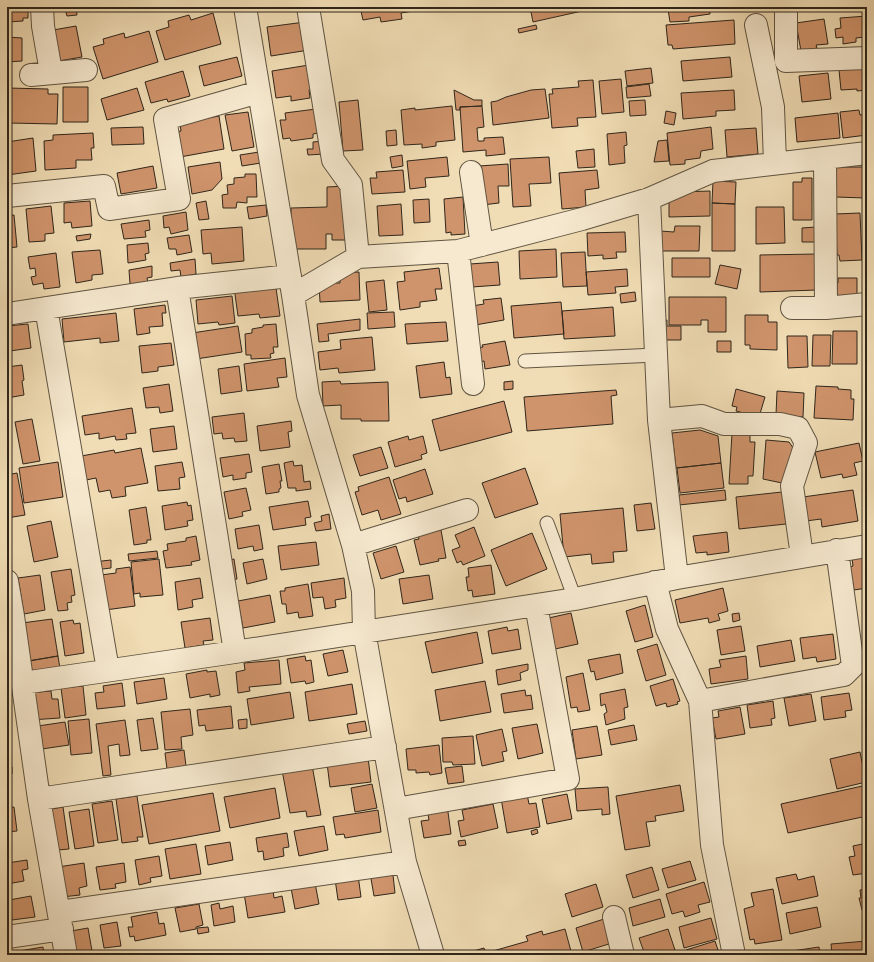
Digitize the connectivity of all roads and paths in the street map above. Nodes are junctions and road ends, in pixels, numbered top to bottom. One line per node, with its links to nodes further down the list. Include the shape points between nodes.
1 (42, 7): 7 (street, via 41,74)
2 (245, 7): 8 (street)
3 (308, 7): 17 (street, via 333,160 351,185)
4 (786, 7): 6 (street, via 786,61)
5 (756, 25): 11 (street, via 773,107)
6 (867, 58)
7 (86, 70)
8 (259, 92): 13 (street, via 165,119 179,198 109,209 104,186); 18 (street)
9 (867, 153): 10 (street)
10 (825, 158): 11 (street); 23 (street)
11 (775, 163): 14 (street, via 713,171)
12 (471, 172): 15 (street)
13 (7, 196)
14 (649, 199): 15 (street); 25 (street)
15 (482, 245): 16 (street)
16 (458, 251): 17 (street); 27 (street)
17 (358, 257): 18 (street)
18 (291, 285): 19 (street); 31 (street, via 308,396)
19 (177, 288): 21 (street); 42 (street)
20 (867, 304): 23 (street)
21 (46, 308): 24 (street); 43 (street)
22 (792, 308): 23 (street)
23 (826, 308)
24 (7, 314)
25 (656, 355): 26 (lane); 28 (street)
26 (525, 361)
27 (473, 384)
28 (659, 420): 34 (street, via 702,416 724,424 780,424 798,428 806,443 792,486); 35 (street)
29 (467, 510): 31 (street)
30 (548, 523): 38 (lane)
31 (353, 544): 41 (street, via 363,591)
32 (867, 546): 33 (street)
33 (837, 550): 34 (street); 45 (street, via 853,666 844,675)
34 (802, 556): 35 (street)
35 (677, 578): 37 (street)
36 (7, 581): 40 (street)
37 (655, 582): 38 (street); 45 (street, via 667,629)
38 (575, 599): 39 (street)
39 (536, 605): 41 (street); 48 (street, via 568,779)
40 (10, 617): 44 (street)
41 (364, 632): 42 (street); 46 (street)
42 (235, 652): 43 (street)
43 (108, 670): 44 (street)
44 (17, 677): 47 (street)
45 (700, 701): 56 (street, via 712,845)
46 (385, 747): 47 (street); 48 (street)
47 (39, 799): 51 (street)
48 (396, 809): 49 (street)
49 (405, 862): 51 (street); 54 (street)
50 (614, 917): 55 (street)
51 (61, 921): 52 (street); 53 (street)
52 (7, 937)
53 (66, 955)
54 (433, 955)
55 (623, 955)
56 (734, 955)

